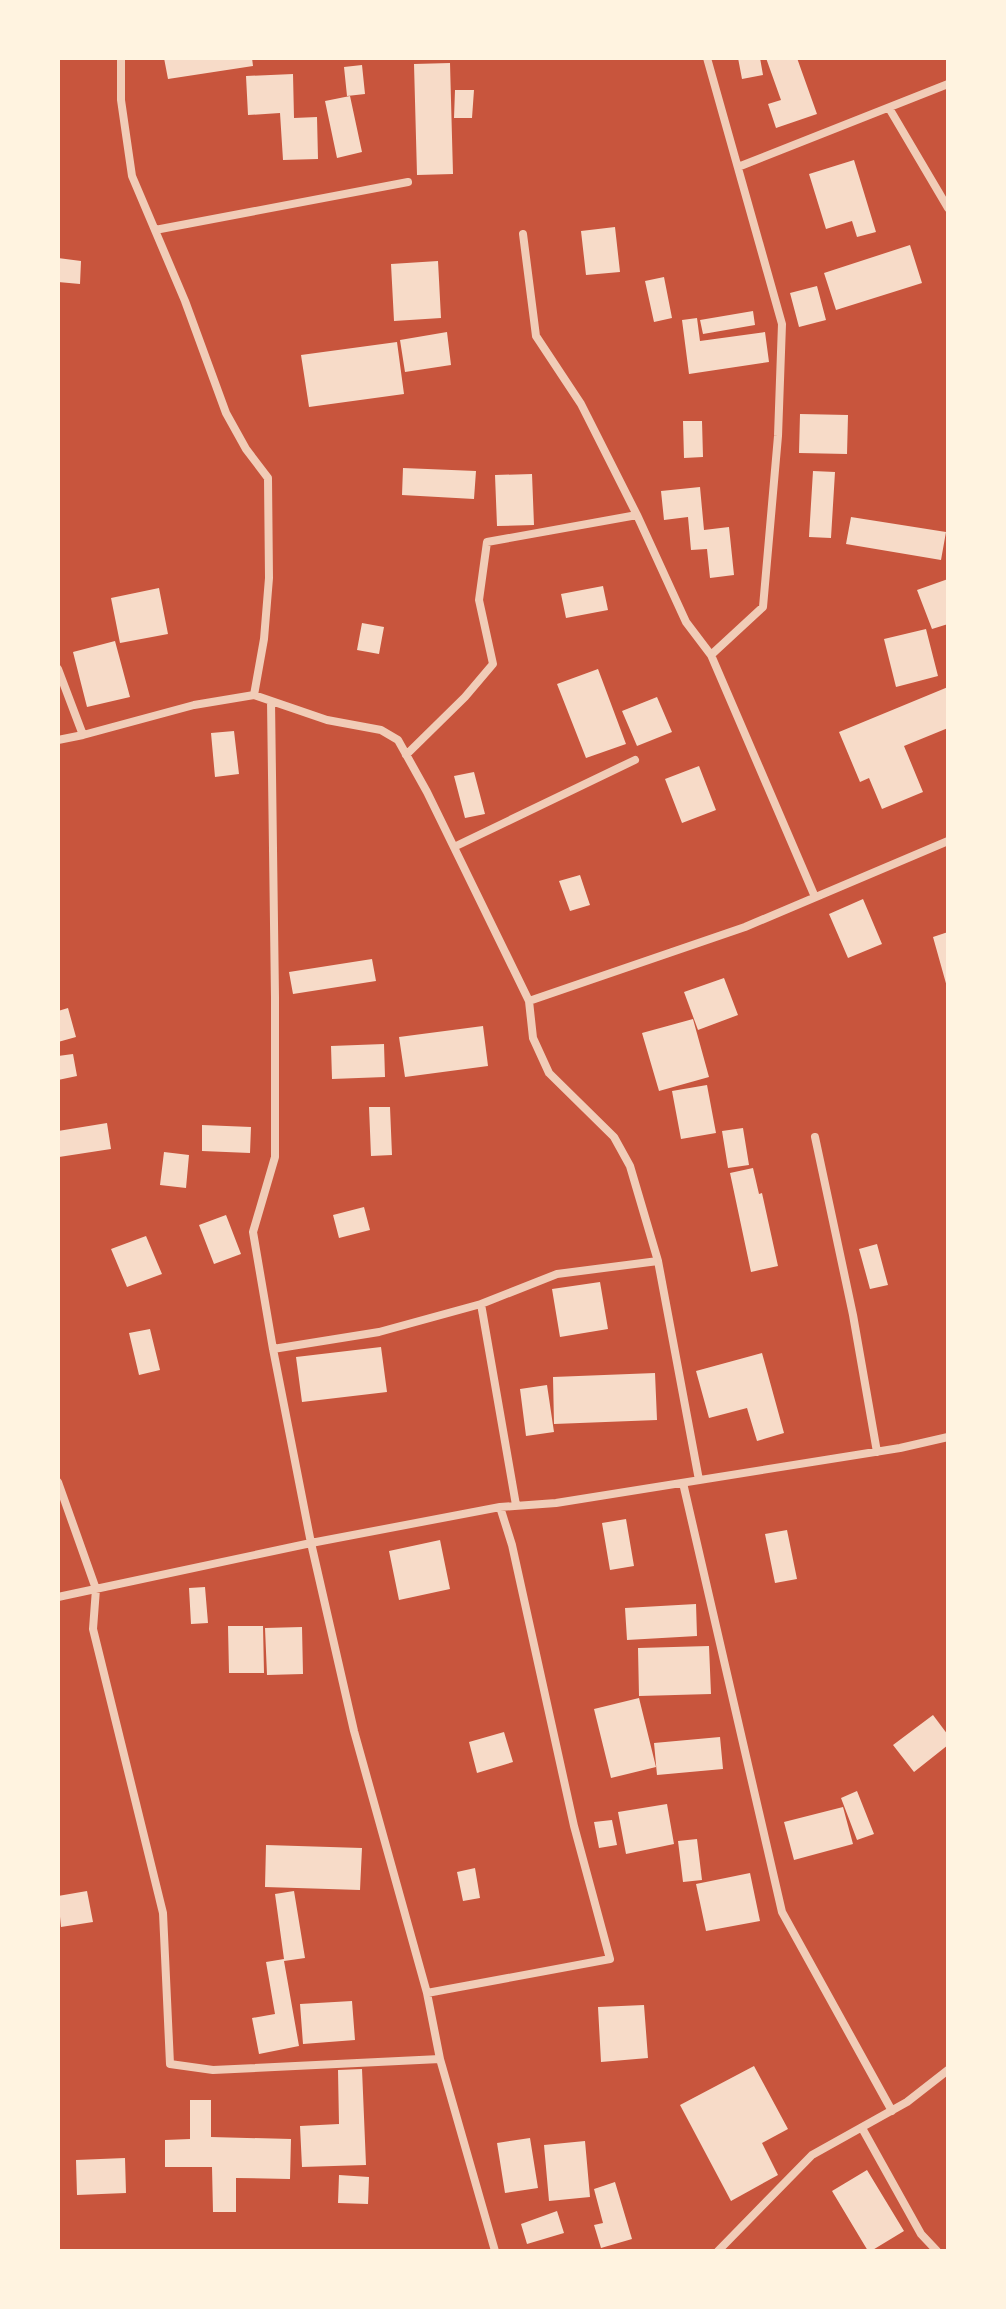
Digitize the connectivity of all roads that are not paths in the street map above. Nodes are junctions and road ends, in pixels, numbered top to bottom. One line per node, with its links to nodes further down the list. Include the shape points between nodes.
1 (121, 58): 8 (street, via 132,176)
2 (707, 58): 5 (street)
3 (948, 84): 4 (street)
4 (889, 108): 5 (street); 7 (street)
5 (738, 167): 11 (street, via 782,324 778,436 763,607)
6 (408, 182): 8 (street)
7 (948, 208)
8 (155, 230): 13 (street, via 226,413 268,478 269,578)
9 (523, 234): 10 (street, via 536,336 581,404)
10 (637, 515): 11 (street, via 686,622); 17 (street, via 487,542 479,600 493,664)
11 (711, 655): 21 (street)
12 (58, 669): 15 (street)
13 (254, 695): 14 (street); 15 (street)
14 (271, 701): 17 (street, via 327,720 381,730 398,740); 26 (street, via 275,1157 253,1232)
15 (83, 735): 16 (street)
16 (58, 740)
17 (406, 755): 20 (street)
18 (635, 760): 20 (street)
19 (948, 841): 21 (street)
20 (454, 847): 22 (street)
21 (815, 897): 22 (street, via 745,927)
22 (529, 1001): 24 (street, via 533,1038 549,1073 614,1137 630,1166)
23 (815, 1137): 28 (street)
24 (658, 1261): 25 (street, via 557,1274); 29 (street)
25 (481, 1304): 26 (street, via 379,1332); 32 (street)
26 (273, 1349): 34 (street)
27 (948, 1437): 28 (street)
28 (877, 1452): 29 (street)
29 (699, 1480): 31 (street)
30 (58, 1482): 35 (street)
31 (683, 1483): 32 (street); 40 (street, via 782,1912)
32 (516, 1505): 33 (street)
33 (500, 1507): 34 (street); 37 (street, via 610,1959)
34 (311, 1543): 35 (street); 37 (street, via 354,1731)
35 (96, 1589): 36 (street); 38 (street, via 93,1629 163,1913 170,2064 213,2070)
36 (58, 1597)
37 (427, 1993): 38 (street)
38 (440, 2059): 42 (street)
39 (948, 2070): 40 (street)
40 (892, 2111): 41 (street)
41 (862, 2128): 43 (street, via 812,2155); 44 (street, via 921,2234)
42 (494, 2251)
43 (718, 2251)
44 (937, 2251)

